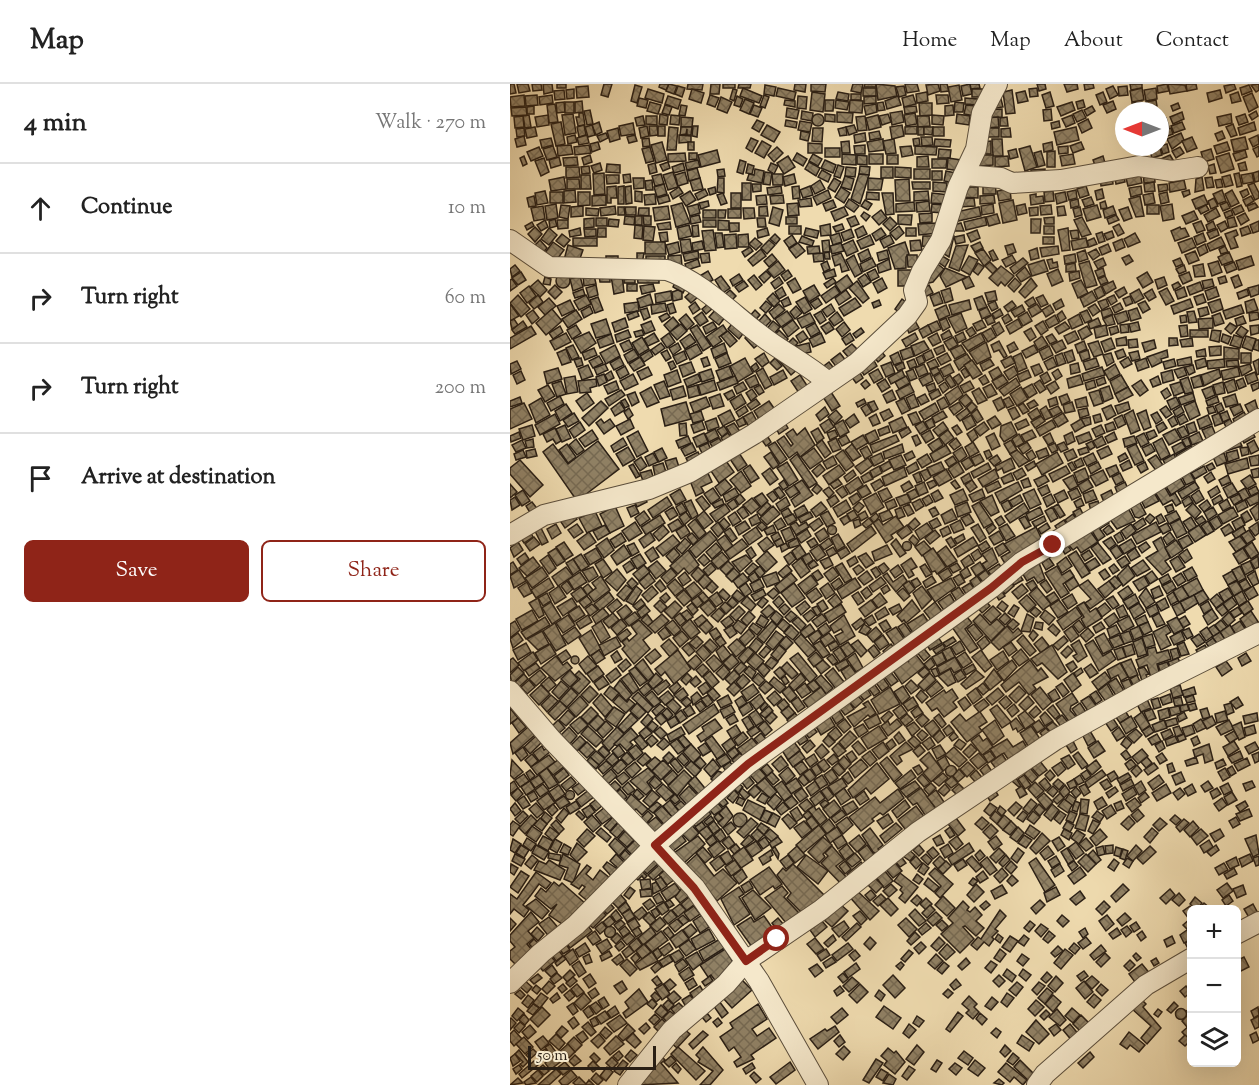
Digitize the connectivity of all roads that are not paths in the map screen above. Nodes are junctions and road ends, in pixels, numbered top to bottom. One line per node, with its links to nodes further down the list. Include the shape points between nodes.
1 (997, 84): 3 (street, via 982,113 976,149)
2 (1198, 167): 3 (street, via 1172,171 1139,166 1061,180 1012,183 1001,178)
3 (964, 175): 5 (street, via 940,240 914,290 917,302 875,347)
4 (510, 240): 5 (street, via 549,267 667,270 685,276)
5 (828, 382): 7 (street, via 754,434 690,472 649,489 544,515)
6 (1259, 419): 10 (street, via 1022,562 748,764)
7 (510, 535)
8 (1259, 633): 14 (street, via 1055,740 918,832 822,910)
9 (510, 691): 10 (street, via 552,740)
10 (655, 845): 14 (street, via 694,888); 15 (street, via 576,925)
11 (1259, 922): 12 (street)
12 (1241, 931)
13 (1189, 959): 18 (street, via 1146,986)
14 (746, 961): 16 (street, via 726,984 672,1030); 17 (street)
15 (510, 984)
16 (628, 1085)
17 (818, 1085)
18 (1037, 1085)

